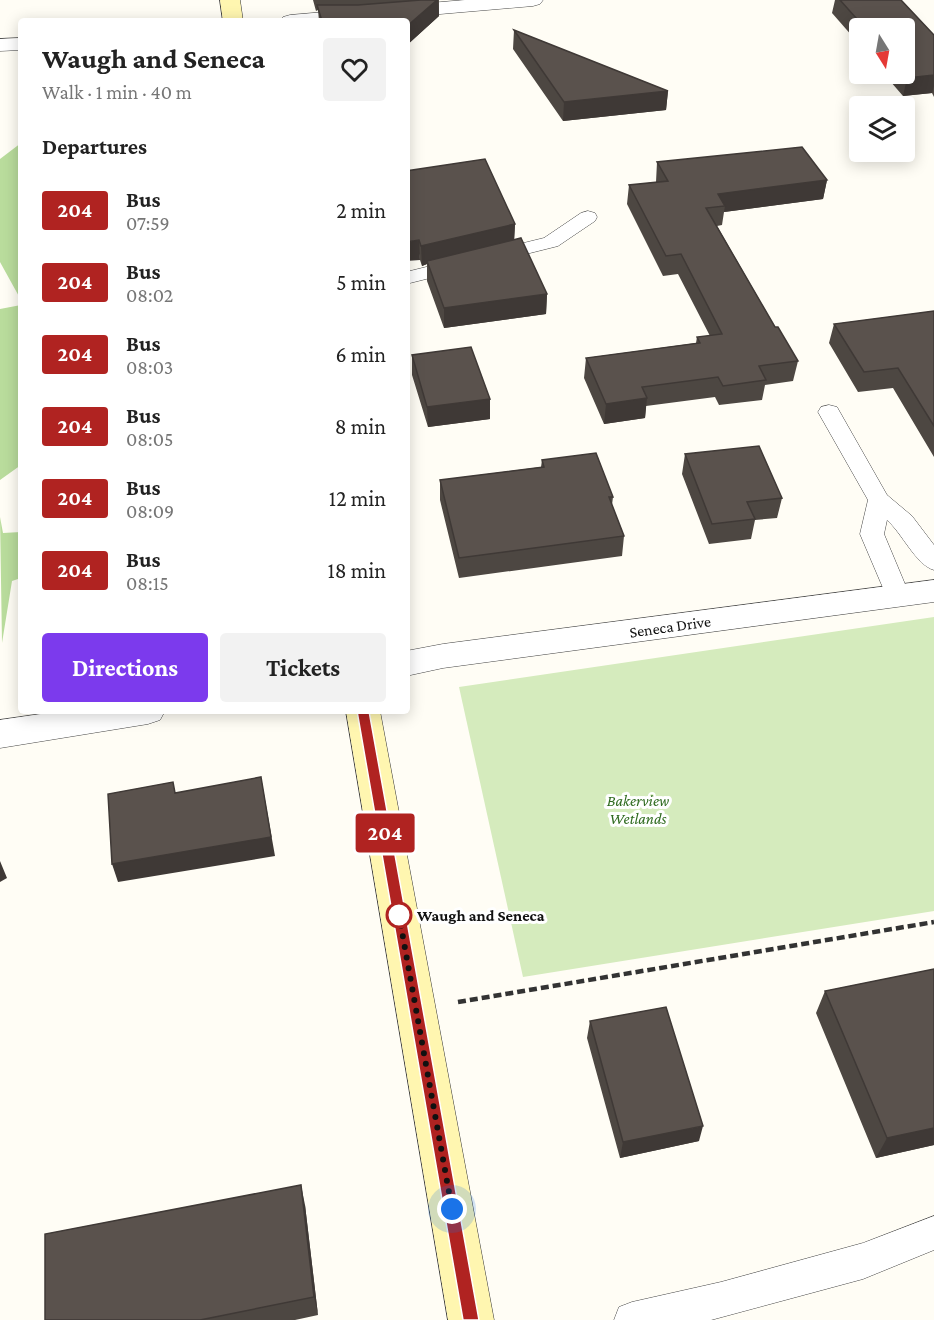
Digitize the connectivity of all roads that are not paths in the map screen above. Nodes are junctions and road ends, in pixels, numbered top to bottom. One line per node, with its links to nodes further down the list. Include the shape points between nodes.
1 (230, 0): 3 (street)
2 (533, 0): 4 (street)
3 (233, 18)
4 (325, 18)
5 (18, 44): 6 (street)
6 (0, 45)
7 (588, 217): 8 (lane, via 551,242)
8 (410, 277)
9 (829, 412): 10 (lane)
10 (879, 500): 11 (lane, via 904,522); 13 (lane, via 872,534)
11 (934, 562)
12 (934, 591): 13 (street, Seneca Drive)
13 (898, 596): 14 (street, Seneca Drive)
14 (410, 663)
15 (129, 714): 17 (street)
16 (364, 714): 19 (street)
17 (0, 734)
18 (934, 1233): 20 (lane, via 863,1261)
19 (471, 1320)
20 (632, 1320)

